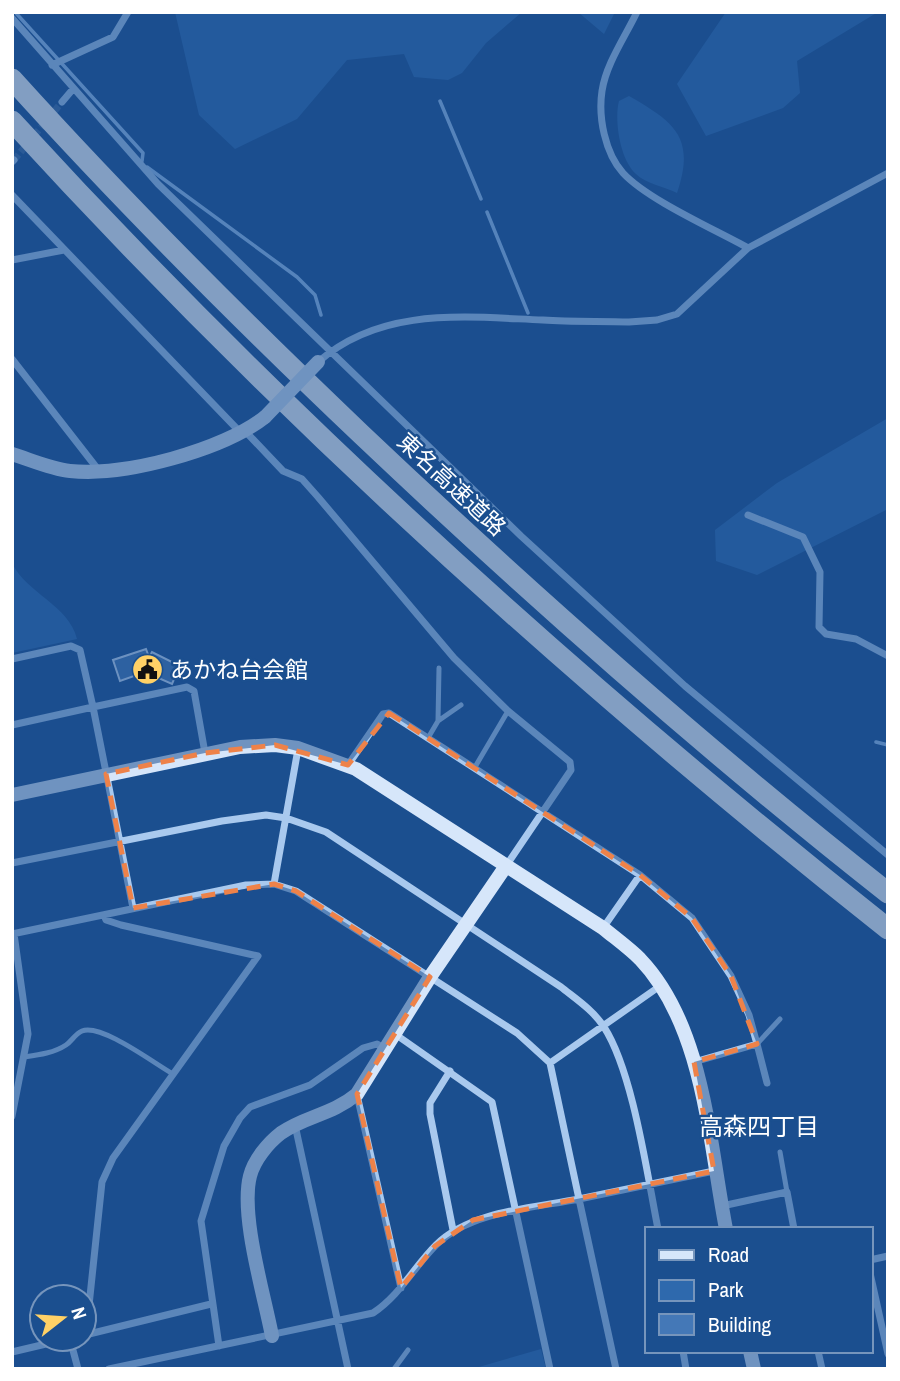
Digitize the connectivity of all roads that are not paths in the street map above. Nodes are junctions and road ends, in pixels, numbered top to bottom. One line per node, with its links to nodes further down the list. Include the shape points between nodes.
1 (128, 12): 4 (street, via 113,37)
2 (637, 12): 11 (street, via 602,91 601,118 613,159 624,174 656,196)
3 (12, 18): 4 (street)
4 (52, 65): 6 (street)
5 (12, 79): 44 (highway, 東名高速道路, via 165,244 489,554 653,701)
6 (73, 89): 7 (street); 14 (street, via 158,184)
7 (62, 102)
8 (12, 121): 49 (highway, via 245,362 480,584 637,724)
9 (888, 173): 11 (street)
10 (12, 195): 12 (street)
11 (748, 248): 14 (street, via 687,307 657,320 546,321 451,315 370,329)
12 (64, 250): 13 (street); 17 (street)
13 (12, 260)
14 (331, 350): 16 (street); 39 (street, via 611,621)
15 (12, 359): 19 (street)
16 (318, 362): 17 (street, bridge)
17 (244, 433): 19 (street, via 219,445); 26 (street, via 283,471 302,479 454,658)
18 (12, 454): 19 (street, via 68,471)
19 (100, 472)
20 (748, 515): 21 (street, via 803,537 820,572 819,627 826,634 856,639)
21 (888, 656)
22 (12, 659): 25 (street, via 71,646 80,650)
23 (439, 668): 27 (lane)
24 (461, 705): 27 (lane)
25 (93, 707): 28 (street); 31 (street, via 187,687 194,691); 34 (street)
26 (508, 711): 33 (lane); 36 (street, via 570,762 571,770)
27 (438, 721): 29 (lane)
28 (12, 725)
29 (428, 738): 32 (street, via 389,713 383,714); 33 (street)
30 (298, 748): 31 (street, via 275,745); 32 (street); 37 (street)
31 (205, 753): 34 (street)
32 (348, 765): 41 (street)
33 (475, 767): 36 (street)
34 (106, 774): 35 (street); 38 (street)
35 (12, 795)
36 (543, 810): 41 (street); 42 (street)
37 (286, 818): 38 (street, via 266,815 222,821); 43 (street); 47 (street, via 326,832)
38 (120, 841): 40 (street); 45 (street)
39 (888, 855)
40 (12, 863)
41 (506, 866): 47 (street); 48 (street)
42 (640, 875): 48 (street); 56 (street, via 692,918 710,942 749,1015)
43 (274, 884): 45 (street); 51 (street, via 296,891)
44 (888, 893)
45 (133, 908): 46 (street)
46 (104, 915): 50 (street); 62 (street, via 121,925 258,956)
47 (465, 924): 51 (street); 54 (street, via 561,987)
48 (603, 928): 52 (street, via 640,959)
49 (888, 929)
50 (13, 934): 58 (street, via 28,1034)
51 (430, 977): 55 (street); 60 (street, via 517,1033)
52 (660, 986): 54 (street); 59 (street, via 672,1004)
53 (780, 1019): 56 (lane)
54 (604, 1026): 60 (street); 69 (street, via 627,1085)
55 (395, 1034): 57 (street); 61 (street)
56 (757, 1044): 59 (street); 63 (street)
57 (385, 1049): 64 (street); 81 (street, via 377,1044 363,1048 310,1085 250,1107 240,1118 224,1146 201,1222)
58 (24, 1058): 62 (lane, via 54,1051 89,1029); 65 (street)
59 (694, 1062): 68 (street)
60 (550, 1063): 71 (street)
61 (450, 1072): 73 (street, via 492,1102); 77 (street, via 430,1103 430,1114)
62 (173, 1074): 79 (street, via 113,1158 102,1182)
63 (767, 1083)
64 (357, 1094): 66 (street, via 340,1108); 80 (street)
65 (12, 1116)
66 (295, 1125): 82 (street); 84 (street, via 268,1144 249,1184 248,1212)
67 (780, 1153): 70 (lane)
68 (714, 1171): 69 (street); 72 (street)
69 (649, 1184): 71 (street); 74 (street)
70 (787, 1192): 72 (street); 76 (street)
71 (579, 1199): 73 (street); 92 (street)
72 (721, 1206): 75 (street)
73 (516, 1212): 77 (street, via 473,1220); 91 (street)
74 (658, 1227)
75 (726, 1227)
76 (794, 1227)
77 (453, 1230): 80 (street)
78 (872, 1282): 87 (street)
79 (91, 1283)
80 (401, 1288): 82 (street, via 373,1313)
81 (211, 1304): 83 (street); 85 (street)
82 (338, 1321): 84 (street); 89 (street)
83 (98, 1332)
84 (272, 1336): 85 (street)
85 (219, 1346): 88 (street)
86 (408, 1350): 90 (lane)
87 (888, 1354)
88 (109, 1369)
89 (348, 1369)
90 (394, 1369)
91 (550, 1369)
92 (616, 1369)

